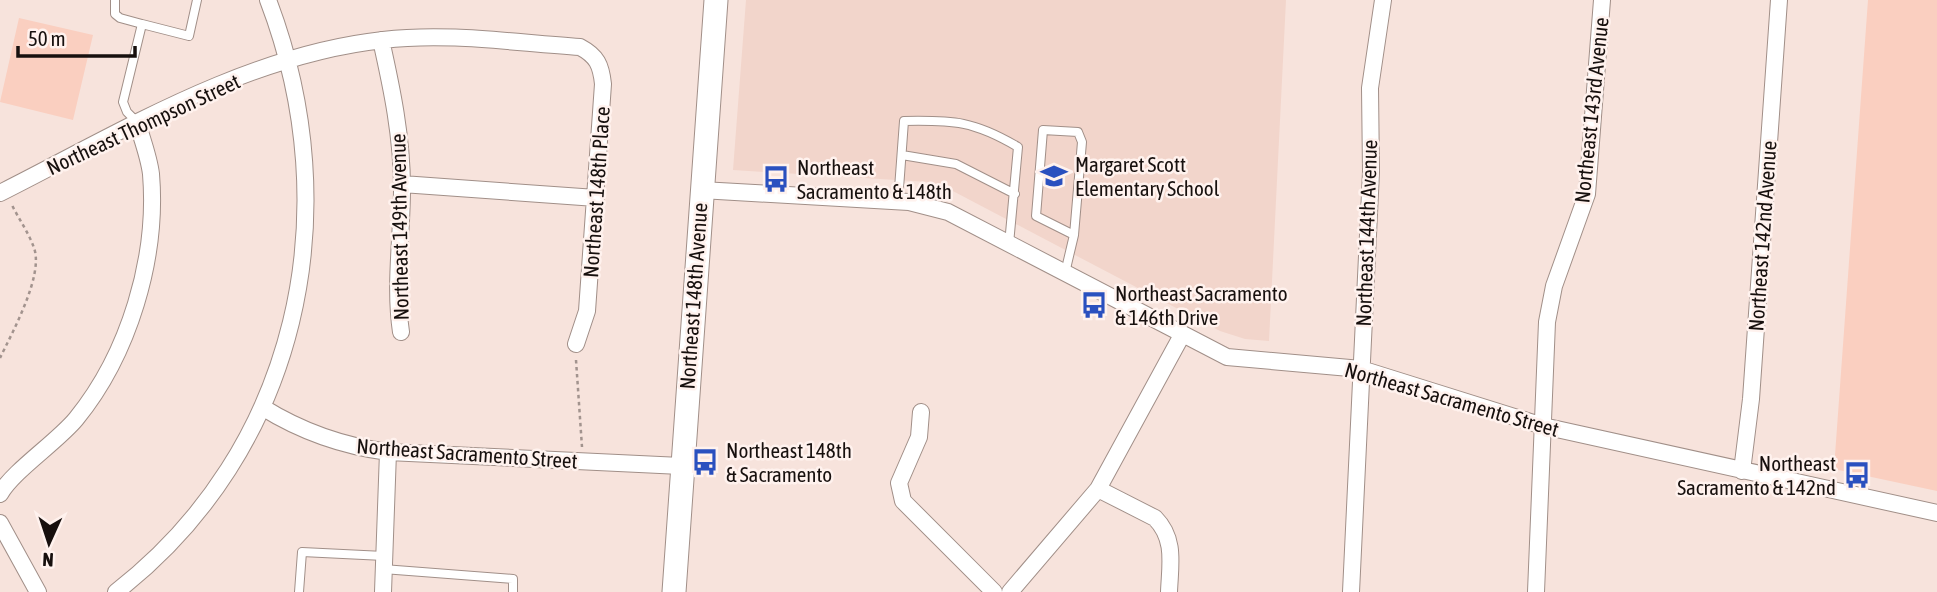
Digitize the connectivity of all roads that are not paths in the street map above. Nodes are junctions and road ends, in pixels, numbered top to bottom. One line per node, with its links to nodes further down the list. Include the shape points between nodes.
1 (115, 0): 8 (lane, via 120,19)
2 (197, 0): 8 (lane, via 189,36)
3 (268, 0): 11 (street)
4 (716, 0): 15 (main road, Northeast 148th Avenue)
5 (1383, 0): 26 (street, Northeast 144th Avenue, via 1370,88 1371,172)
6 (1602, 0): 29 (street, Northeast 143rd Avenue, via 1587,194 1550,304)
7 (1779, 0): 32 (street, Northeast 142nd Avenue)
8 (142, 24): 12 (lane, via 123,102)
9 (381, 40): 10 (street, Northeast Thompson Street, via 417,37); 11 (street, Northeast Thompson Street); 14 (street, Northeast 149th Avenue, via 395,102)
10 (580, 47): 18 (street, Northeast 148th Place, via 601,67 603,84)
11 (288, 61): 12 (street, Northeast Thompson Street); 27 (street, via 304,136 304,256 290,326)
12 (137, 122): 16 (street, Northeast Thompson Street); 34 (street, via 151,172 152,201 145,270 121,344 75,420)
13 (902, 155): 17 (lane, via 956,164); 17 (lane, via 904,121 953,120 991,131 1017,147); 19 (lane)
14 (402, 184): 18 (street); 23 (street, Northeast 149th Avenue, via 397,304)
15 (701, 190): 19 (street, Northeast Sacramento Street); 31 (main road, Northeast 148th Avenue)
16 (2, 192)
17 (1015, 194): 21 (lane)
18 (596, 198): 25 (street, Northeast 148th Place, via 587,311)
19 (898, 201): 21 (street, Northeast Sacramento Street, via 948,212)
20 (1073, 234): 20 (lane, via 1082,142 1078,132 1043,130 1036,216); 22 (lane)
21 (1009, 244): 22 (street, Northeast Sacramento Street)
22 (1065, 273): 24 (street, Northeast Sacramento Street)
23 (401, 332)
24 (1181, 335): 26 (street, Northeast Sacramento Street, via 1227,357); 33 (street)
25 (576, 344)
26 (1361, 369): 29 (street, Northeast Sacramento Street); 47 (street, Northeast 144th Avenue)
27 (262, 407): 30 (street, Northeast Sacramento Street, via 328,440); 39 (street, via 218,483 187,525)
28 (921, 412): 44 (street, via 919,437 900,483 903,501)
29 (1543, 426): 32 (street, Northeast Sacramento Street); 48 (street, Northeast 143rd Avenue)
30 (388, 452): 31 (street, Northeast Sacramento Street); 37 (street)
31 (681, 466): 43 (main road, Northeast 148th Avenue)
32 (1742, 471): 35 (street, Northeast Sacramento Street)
33 (1098, 489): 45 (street); 46 (street, via 1163,526 1171,550)
34 (0, 494)
35 (1937, 513)
36 (0, 523): 38 (street)
37 (384, 563): 40 (lane, via 302,552); 41 (street); 42 (lane, via 513,579)
38 (38, 592)
39 (116, 592)
40 (299, 592)
41 (383, 592)
42 (513, 592)
43 (674, 592)
44 (995, 592)
45 (1010, 592)
46 (1169, 592)
47 (1351, 592)
48 (1536, 592)

